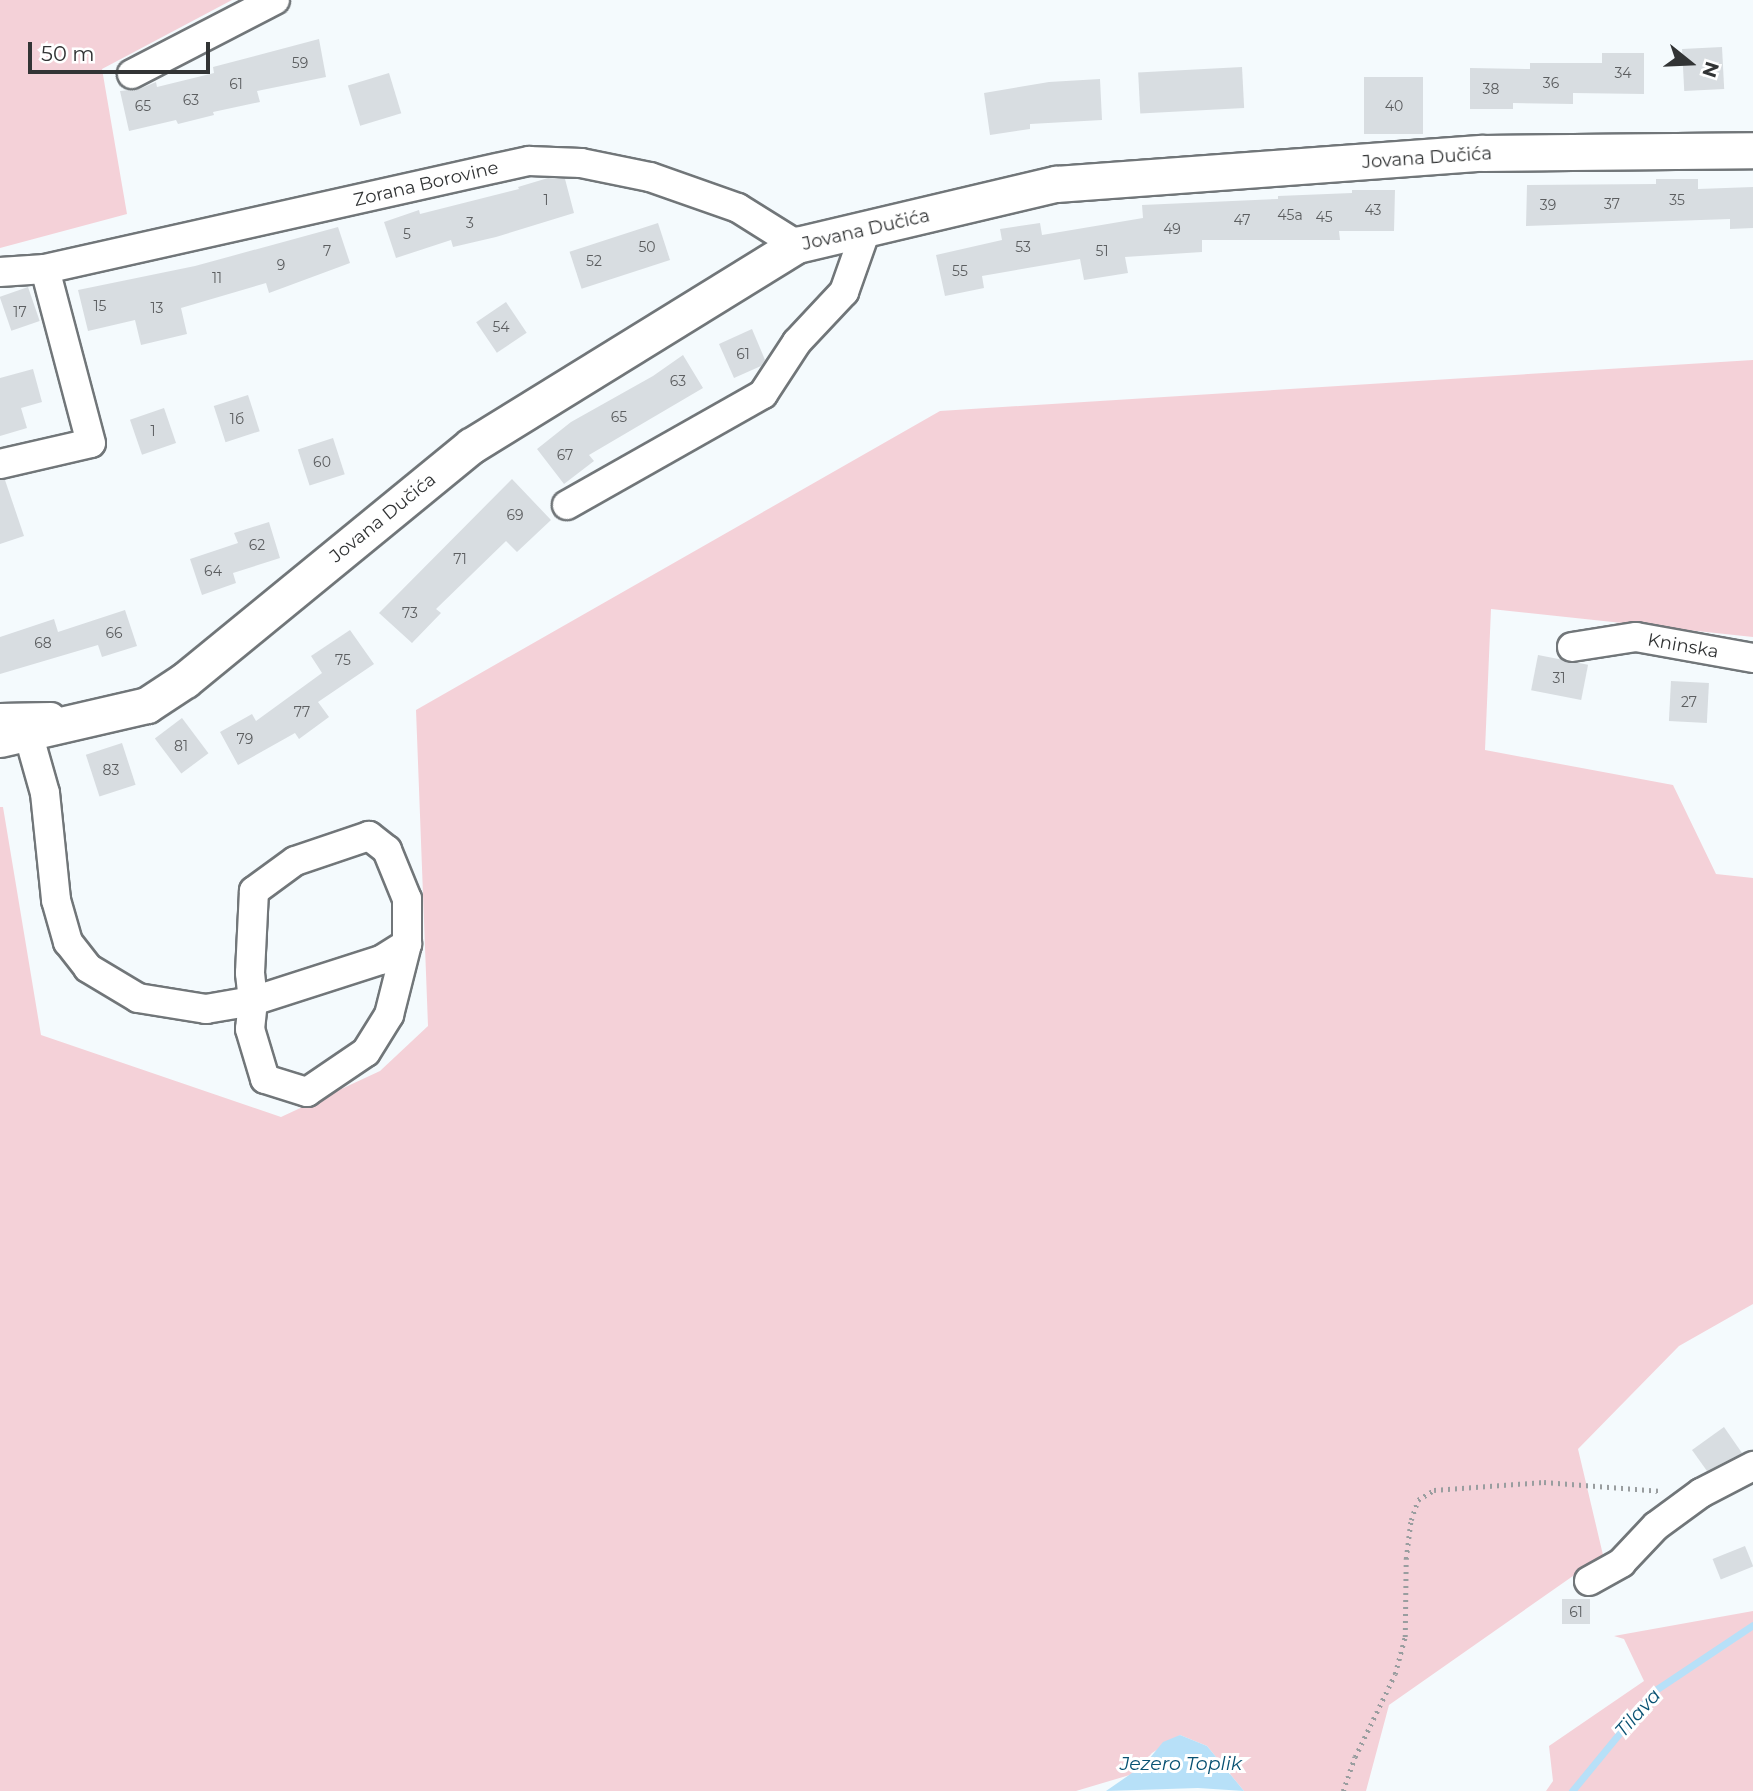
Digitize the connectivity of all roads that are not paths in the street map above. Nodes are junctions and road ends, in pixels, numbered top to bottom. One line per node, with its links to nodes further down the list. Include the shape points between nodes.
1 (275, 0): 2 (street)
2 (132, 74)
3 (1753, 150): 4 (main road, Jovana Dučića, via 1483,153 1056,184)
4 (866, 230): 5 (main road, Jovana Dučića); 9 (street, via 844,292 797,342 763,394)
5 (797, 245): 6 (street, Zorana Borovine, via 738,208 650,177 581,163 530,161); 12 (main road, Jovana Dučića, via 471,446 185,680 147,705)
6 (45, 269): 7 (street, Zorana Borovine); 8 (street, via 92,443)
7 (0, 272)
8 (0, 464)
9 (567, 505)
10 (1572, 647): 11 (street, Kninska, via 1636,637)
11 (1753, 658)
12 (9, 730): 14 (street, via 45,793 56,900 68,942 88,968 113,986 148,1000 206,1009)
13 (407, 944): 14 (street, via 381,960); 14 (street, via 389,1015 366,1052 307,1092 265,1079 250,1029); 14 (street, via 407,899 387,850 369,836 295,862 254,891)
14 (253, 1001)
15 (1753, 1466): 16 (street, via 1701,1493 1656,1527 1621,1563)
16 (1589, 1581)

